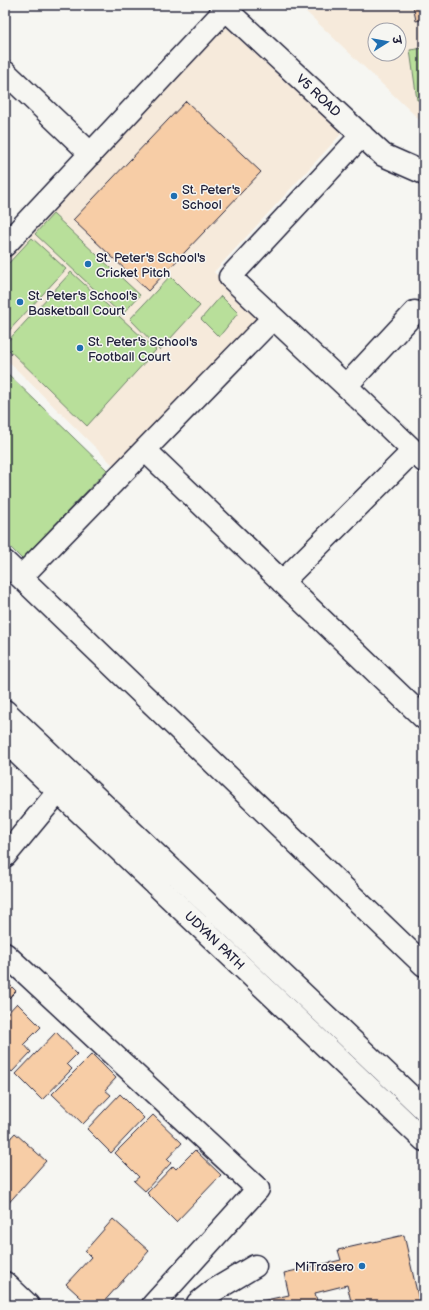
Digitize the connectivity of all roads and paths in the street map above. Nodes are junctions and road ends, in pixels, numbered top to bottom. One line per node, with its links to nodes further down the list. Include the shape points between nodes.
1 (224, 7): 3 (street, V5 ROAD); 4 (street)
2 (5, 72): 4 (street)
3 (362, 135): 5 (street, V5 ROAD, via 383,155); 8 (street, via 230,277)
4 (91, 154): 6 (street)
5 (424, 173)
6 (5, 245)
7 (415, 312): 9 (street)
8 (273, 318): 9 (street); 10 (street)
9 (346, 386): 11 (street)
10 (145, 450): 13 (street); 14 (street)
11 (418, 456): 14 (street)
12 (5, 562): 13 (street)
13 (21, 577): 21 (street)
14 (282, 582): 16 (street)
15 (5, 711): 22 (street, UDYAN PATH)
16 (424, 718)
17 (5, 741): 18 (street, UDYAN PATH)
18 (58, 792): 19 (street); 23 (street, UDYAN PATH)
19 (5, 856)
20 (5, 954): 27 (street, via 258,1190)
21 (424, 965)
22 (424, 1109)
23 (424, 1140)
24 (255, 1266): 28 (street, via 213,1291)
25 (5, 1283): 26 (street)
26 (28, 1305)
27 (153, 1305)
28 (198, 1305)

